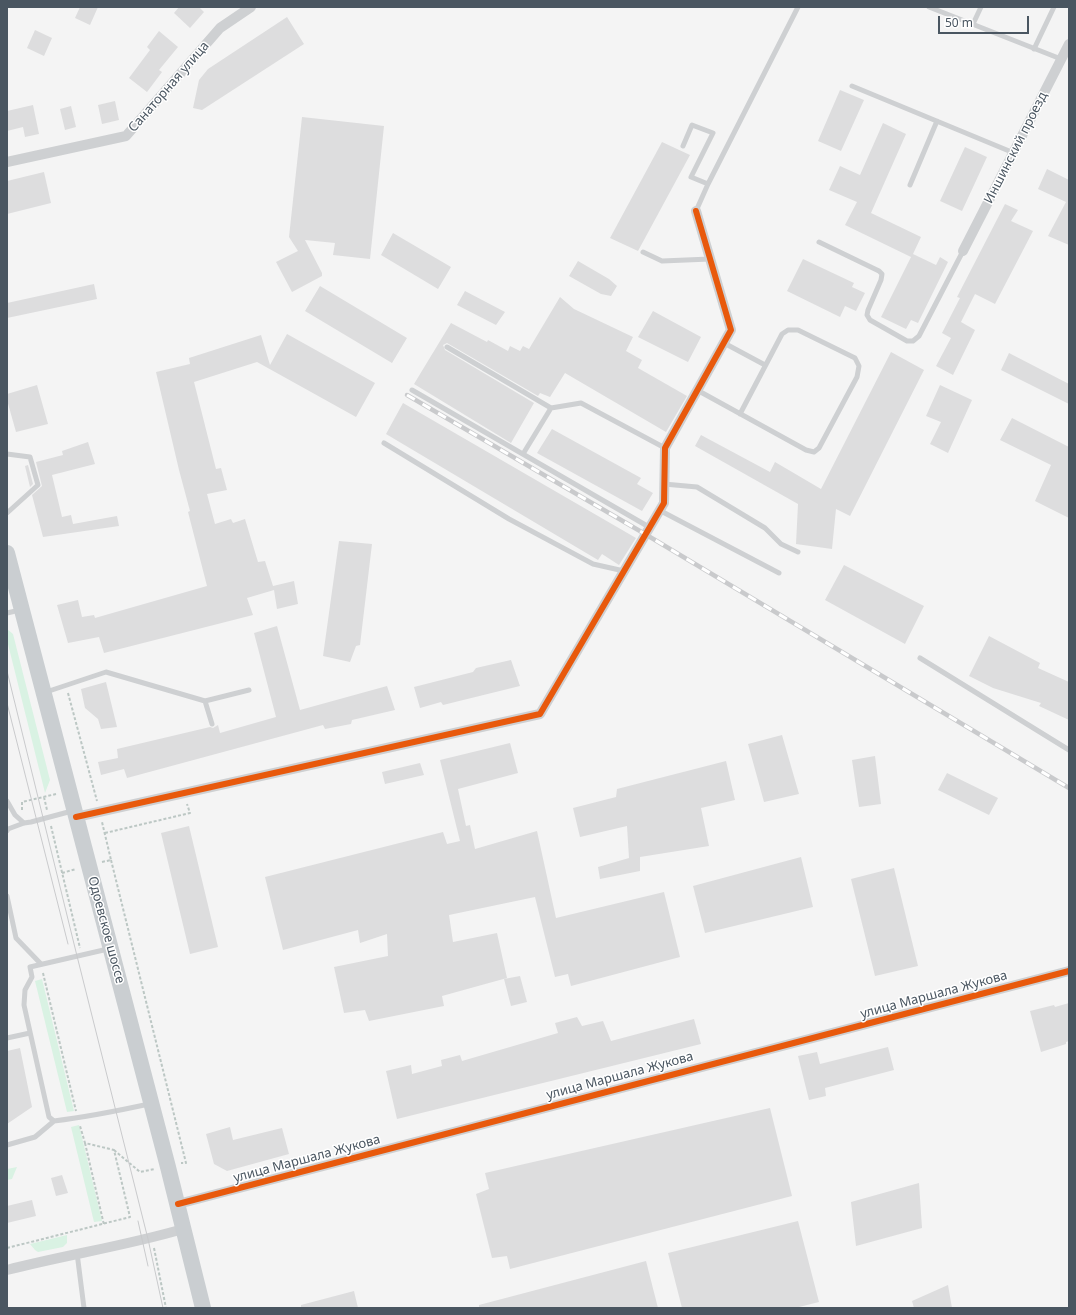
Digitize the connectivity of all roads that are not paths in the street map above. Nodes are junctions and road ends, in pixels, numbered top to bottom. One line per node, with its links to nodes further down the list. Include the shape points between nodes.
1 (251, 7): 14 (street, Санаторная улица, via 220,28 126,136)
2 (798, 7): 15 (lane)
3 (929, 7): 6 (lane)
4 (981, 7): 6 (lane)
5 (1054, 7): 8 (lane)
6 (973, 24): 8 (lane)
7 (1069, 44): 9 (street, Иншинский проезд)
8 (1034, 49): 9 (lane)
9 (1061, 60): 13 (street, Иншинский проезд)
10 (852, 86): 11 (lane)
11 (938, 121): 13 (lane); 16 (lane)
12 (683, 146): 15 (lane, via 692,125 713,134 691,177)
13 (1014, 153): 19 (street, Иншинский проезд)
14 (7, 162)
15 (708, 184): 17 (lane)
16 (910, 185)
17 (696, 210): 21 (street)
18 (819, 242): 19 (lane, via 882,274 868,310 870,320 913,341 919,336)
19 (963, 251)
20 (643, 252): 21 (lane, via 662,261)
21 (710, 258): 22 (street, via 731,330)
22 (724, 343): 24 (lane); 26 (street)
23 (447, 347): 27 (lane)
24 (765, 365): 28 (lane); 28 (lane, via 782,334 788,330 798,330 855,358 859,366 854,383 819,448 814,452)
25 (412, 390): 32 (lane)
26 (697, 390): 28 (lane); 30 (street)
27 (551, 408): 30 (lane, via 581,403); 32 (lane)
28 (740, 414)
29 (384, 444): 39 (lane, via 509,519 593,564)
30 (665, 448): 33 (street)
31 (7, 454): 35 (lane, via 30,457 38,485)
32 (523, 454): 36 (lane)
33 (664, 484): 34 (street, via 664,503); 37 (lane, via 697,487 765,528 781,544)
34 (659, 510): 36 (street); 40 (lane)
35 (7, 513)
36 (649, 527): 39 (street)
37 (798, 552)
38 (7, 553): 41 (main road, Одоевское шоссе)
39 (624, 571): 49 (street, via 540,714 100,812)
40 (779, 573)
41 (14, 611): 44 (main road, Одоевское шоссе)
42 (920, 658): 47 (lane)
43 (249, 690): 45 (lane)
44 (44, 694): 45 (lane, via 106,672); 49 (main road, Одоевское шоссе)
45 (205, 701): 46 (lane)
46 (212, 724)
47 (1069, 750)
48 (7, 801): 50 (lane, via 15,815)
49 (75, 814): 50 (lane); 53 (main road, Одоевское шоссе)
50 (24, 823): 51 (lane)
51 (7, 831)
52 (7, 896): 54 (lane, via 16,938)
53 (111, 949): 54 (lane); 58 (main road, Одоевское шоссе)
54 (41, 964): 56 (lane, via 30,967 32,977 25,990 24,1005)
55 (1069, 971): 61 (street, улица Маршала Жукова)
56 (30, 1033): 57 (lane); 59 (lane, via 49,1117)
57 (7, 1038)
58 (151, 1103): 59 (lane, via 110,1113); 61 (main road, Одоевское шоссе)
59 (54, 1121): 60 (lane, via 35,1137)
60 (7, 1145)
61 (178, 1204): 62 (main road, Одоевское шоссе)
62 (183, 1229): 63 (street); 66 (main road, Одоевское шоссе)
63 (77, 1253): 64 (street); 65 (lane)
64 (7, 1270)
65 (84, 1308)
66 (203, 1308)

